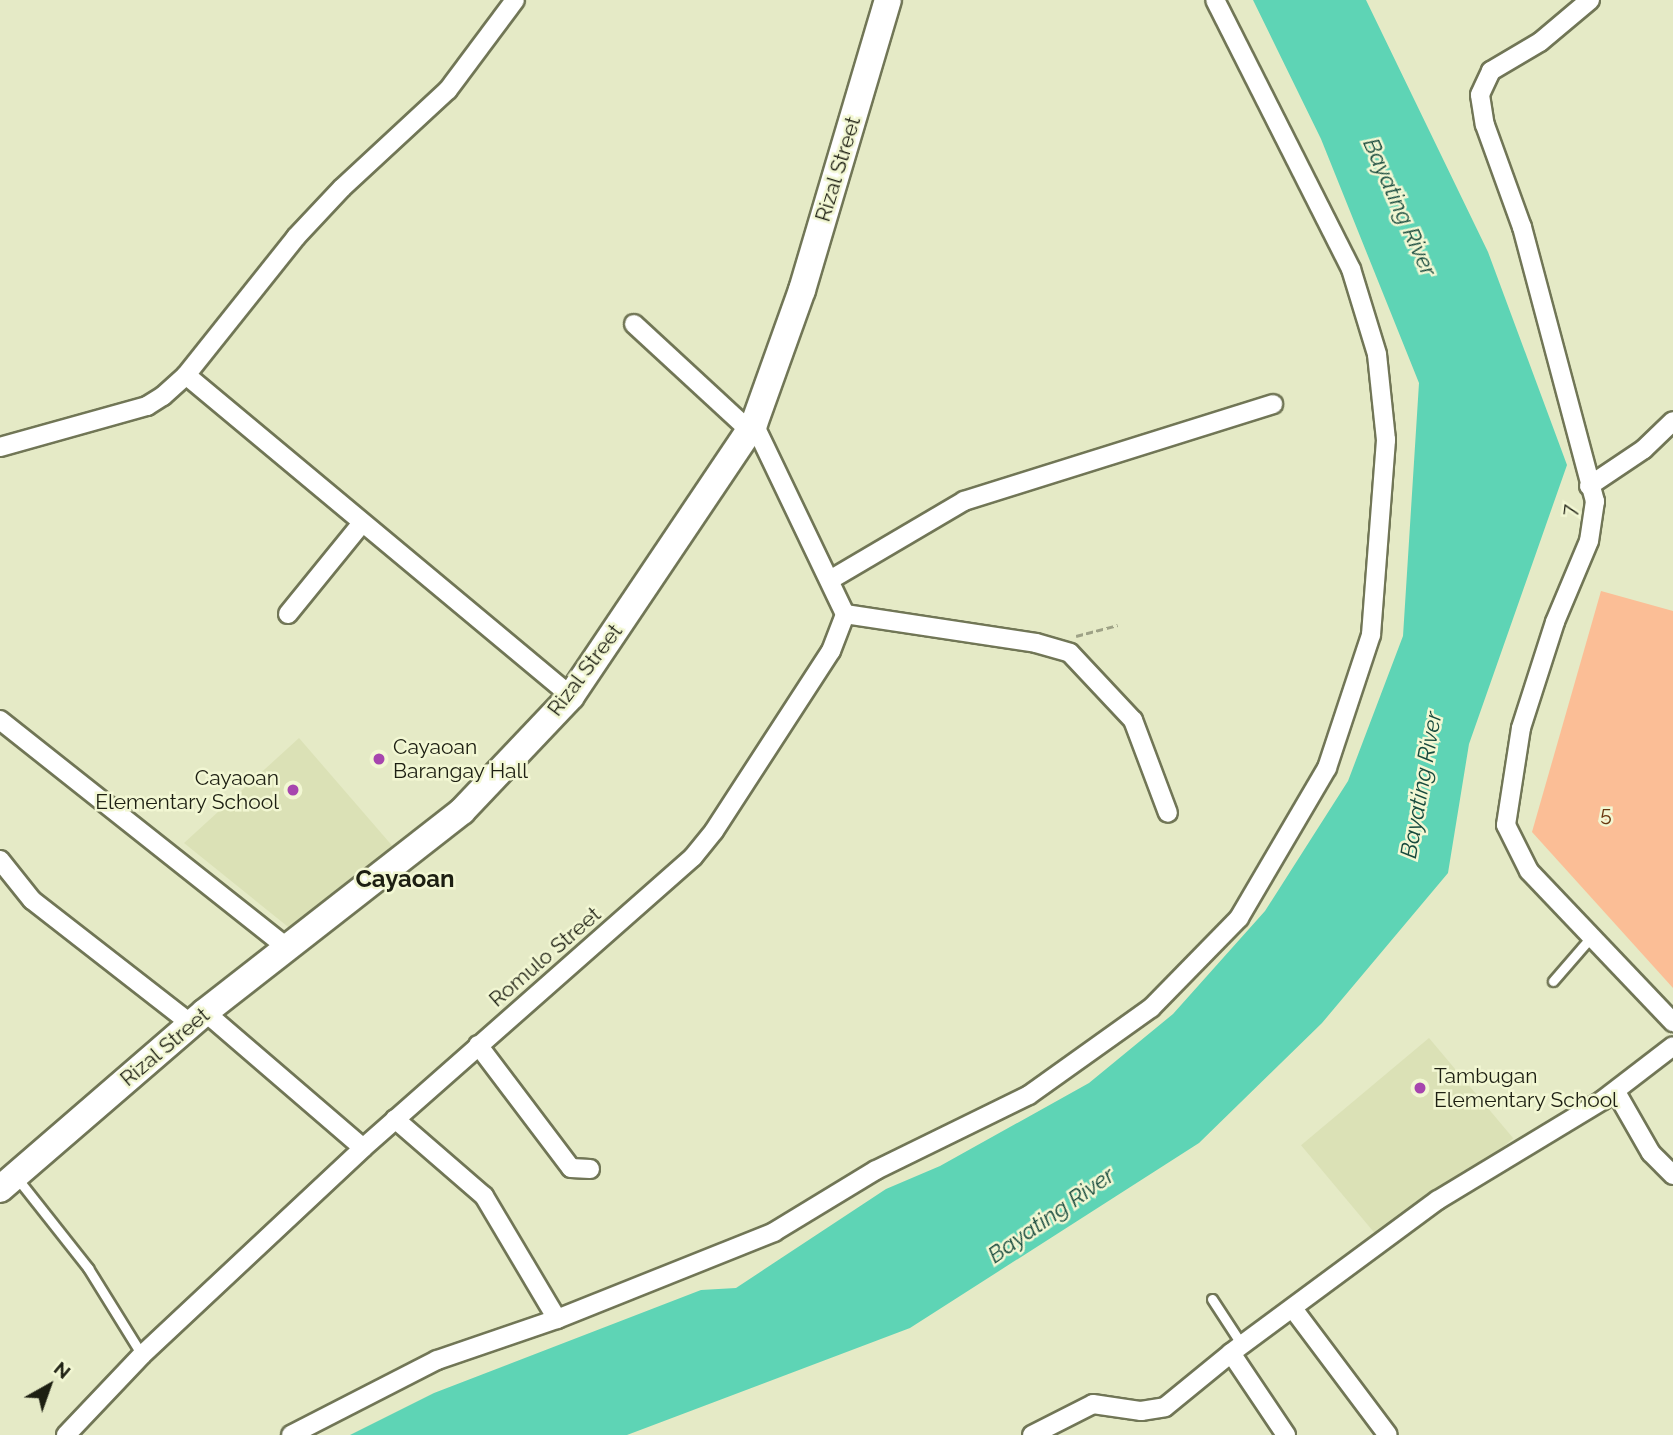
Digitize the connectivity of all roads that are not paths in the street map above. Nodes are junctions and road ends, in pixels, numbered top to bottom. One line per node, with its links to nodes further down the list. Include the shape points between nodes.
1 (515, 0): 6 (street, via 448,90 296,236)
2 (888, 0): 9 (street, Rizal Street, via 802,290)
3 (1215, 0): 35 (street, via 1351,269 1377,354 1386,440 1371,635 1327,768 1239,918 1151,1008 1029,1095 876,1170 774,1232)
4 (1590, 0): 11 (street, 7, via 1526,52 1492,71 1480,95 1485,125 1522,227 1570,418 1582,441)
5 (634, 324): 9 (street)
6 (186, 375): 10 (street, via 147,406); 12 (street)
7 (1273, 404): 13 (street, via 964,500)
8 (1673, 421): 11 (street, via 1644,449)
9 (752, 428): 13 (street); 16 (street, Rizal Street)
10 (0, 447)
11 (1589, 486): 20 (street, 7, via 1595,501 1589,541 1555,622 1521,728 1506,825 1529,871)
12 (362, 523): 14 (street); 16 (street)
13 (830, 580): 15 (street)
14 (288, 614)
15 (845, 614): 18 (street, via 1070,653 1133,720); 25 (street, Romulo Street, via 831,651 693,858)
16 (571, 696): 21 (street, Rizal Street, via 462,811)
17 (0, 720): 21 (street)
18 (1168, 813)
19 (0, 860): 23 (street, via 33,901)
20 (1592, 936): 22 (lane); 24 (street, 7)
21 (290, 950): 23 (street, Rizal Street)
22 (1553, 981)
23 (198, 1018): 29 (street); 32 (street, Rizal Street)
24 (1673, 1022)
25 (478, 1045): 28 (street, Romulo Street); 30 (street, via 571,1168)
26 (1673, 1046): 27 (street)
27 (1616, 1092): 31 (street, via 1651,1153); 34 (street, via 1438,1200)
28 (395, 1119): 29 (street, Romulo Street); 35 (street, via 484,1196)
29 (363, 1148): 37 (street, Romulo Street)
30 (590, 1168)
31 (1673, 1175)
32 (7, 1182): 37 (lane, via 88,1268)
33 (1212, 1299): 36 (lane)
34 (1294, 1310): 36 (street); 42 (street)
35 (557, 1320): 39 (street, via 437,1360)
36 (1236, 1349): 40 (street, via 1157,1411 1093,1404); 41 (street)
37 (142, 1355): 38 (street, Romulo Street)
38 (66, 1435)
39 (291, 1435)
40 (1032, 1435)
41 (1286, 1435)
42 (1388, 1435)

